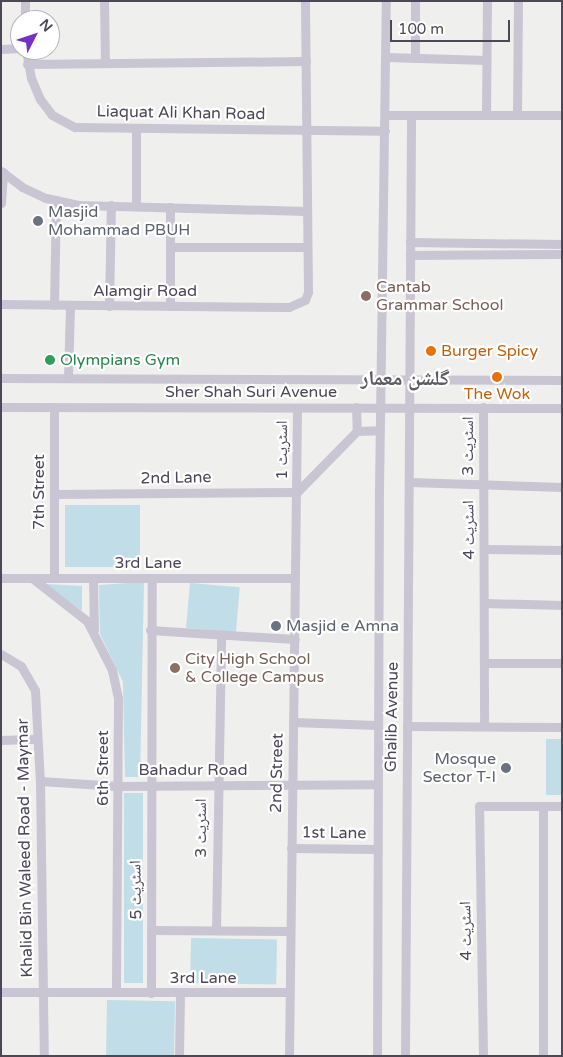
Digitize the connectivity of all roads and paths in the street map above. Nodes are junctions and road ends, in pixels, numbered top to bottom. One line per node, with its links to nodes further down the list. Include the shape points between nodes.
1 (104, 1): 12 (street)
2 (305, 1): 11 (street)
3 (386, 1): 7 (street, Ghalib Avenue)
4 (415, 1): 8 (street)
5 (487, 1): 10 (street)
6 (518, 1): 18 (street)
7 (386, 57): 8 (street); 15 (street, Ghalib Avenue)
8 (415, 58): 10 (street)
9 (27, 60): 13 (street, Liaquat Ali Khan Road)
10 (486, 60): 17 (street)
11 (306, 61): 12 (street); 20 (street)
12 (105, 63): 13 (street)
13 (27, 64): 19 (street, Liaquat Ali Khan Road, via 40,99 62,122 75,127)
14 (562, 114): 18 (street)
15 (386, 115): 16 (street); 21 (street, Ghalib Avenue)
16 (410, 115): 17 (street); 29 (street, Ghalib Avenue)
17 (486, 115): 18 (street)
18 (517, 115)
19 (136, 129): 20 (street, Liaquat Ali Khan Road); 26 (street)
20 (308, 129): 21 (street, Liaquat Ali Khan Road); 28 (street)
21 (385, 131): 42 (street, Ghalib Avenue)
22 (2, 172): 23 (street, via 22,187); 24 (street)
23 (56, 200): 25 (street); 36 (street)
24 (1, 203)
25 (111, 205): 26 (street); 38 (street)
26 (136, 206): 27 (street)
27 (170, 207): 28 (street); 31 (street)
28 (306, 211): 32 (street)
29 (410, 242): 30 (street); 34 (street, Ghalib Avenue)
30 (562, 244)
31 (170, 247): 32 (street); 39 (street)
32 (306, 247): 39 (street, Alamgir Road, via 308,292 300,304 289,307)
33 (562, 254): 34 (street)
34 (410, 255): 43 (street, Ghalib Avenue)
35 (1, 304): 36 (street, Alamgir Road)
36 (54, 305): 37 (street, Alamgir Road)
37 (70, 305): 38 (street, Alamgir Road); 41 (street)
38 (109, 306): 39 (street, Alamgir Road)
39 (170, 306)
40 (1, 378): 41 (street, Sher Shah Suri Avenue)
41 (68, 378): 42 (street, Sher Shah Suri Avenue)
42 (381, 379): 43 (street, Sher Shah Suri Avenue); 45 (street, Ghalib Avenue)
43 (410, 379): 44 (street, Sher Shah Suri Avenue); 46 (street, Ghalib Avenue)
44 (562, 380)
45 (380, 406): 46 (street, Sher Shah Suri Avenue); 49 (street, Sher Shah Suri Avenue); 53 (street, Ghalib Avenue)
46 (410, 406): 50 (street, Sher Shah Suri Avenue); 55 (street, Ghalib Avenue)
47 (1, 407): 48 (street, Sher Shah Suri Avenue)
48 (54, 407): 51 (street, Sher Shah Suri Avenue); 59 (street, 7th Street)
49 (356, 407): 51 (street, Sher Shah Suri Avenue); 54 (street)
50 (483, 407): 52 (street, Sher Shah Suri Avenue); 56 (street, اسٹریٹ 3)
51 (297, 408): 58 (street, اسٹریٹ 1)
52 (562, 408)
53 (380, 430): 54 (street); 78 (street, Ghalib Avenue)
54 (357, 431): 58 (street)
55 (410, 482): 56 (street); 79 (street, Ghalib Avenue)
56 (483, 485): 57 (street); 60 (street, اسٹریٹ 4)
57 (562, 487)
58 (297, 492): 59 (street, 2nd Lane); 67 (street, 2nd Street)
59 (54, 494): 64 (street, 7th Street)
60 (484, 550): 61 (street); 68 (street, اسٹریٹ 4)
61 (562, 550)
62 (1, 578): 63 (street, 3rd Lane)
63 (32, 578): 64 (street, 3rd Lane); 71 (street, 6th Street, via 87,621)
64 (54, 578): 65 (street, 3rd Lane)
65 (93, 578): 66 (street, 3rd Lane); 71 (street)
66 (152, 578): 67 (street, 3rd Lane); 70 (street)
67 (295, 578): 73 (street, 2nd Street)
68 (485, 603): 69 (street); 75 (street, اسٹریٹ 4)
69 (562, 605)
70 (150, 630): 72 (street); 89 (street)
71 (94, 633): 88 (street, 6th Street, via 112,670 118,698)
72 (221, 637): 73 (street); 86 (street, اسٹریٹ 3)
73 (295, 639): 77 (street, 2nd Street)
74 (1, 654): 82 (street, Khalid Bin Waleed Road - Maymar, via 21,666 35,690)
75 (484, 663): 76 (street); 80 (street, اسٹریٹ 4)
76 (562, 663)
77 (293, 722): 78 (street); 87 (street, 2nd Street)
78 (376, 725): 85 (street, Ghalib Avenue)
79 (407, 726): 80 (street); 107 (street, Ghalib Avenue)
80 (484, 726): 81 (street)
81 (562, 727)
82 (37, 739): 83 (street); 84 (street, Khalid Bin Waleed Road - Maymar)
83 (1, 740)
84 (40, 781): 88 (street, Bahadur Road); 97 (street, Khalid Bin Waleed Road - Maymar)
85 (376, 784): 87 (street, Bahadur Road); 93 (street, Ghalib Avenue)
86 (216, 785): 87 (street, Bahadur Road); 89 (street, Bahadur Road); 95 (street, اسٹریٹ 3)
87 (291, 785): 92 (street, 2nd Street)
88 (118, 786): 89 (street, Bahadur Road); 98 (street, 6th Street)
89 (149, 786): 94 (street, اسٹریٹ 5)
90 (543, 806): 91 (street); 108 (street, اسٹریٹ 4, via 479,806); 109 (street)
91 (562, 806)
92 (291, 848): 93 (street, 1st Lane); 96 (street, 2nd Street)
93 (377, 849): 106 (street, Ghalib Avenue)
94 (151, 930): 95 (street); 101 (street, اسٹریٹ 5)
95 (216, 930): 96 (street)
96 (289, 931): 100 (street, 2nd Street)
97 (43, 990): 98 (street); 99 (street); 103 (street, Khalid Bin Waleed Road - Maymar)
98 (116, 991): 101 (street, 3rd Lane)
99 (1, 992)
100 (289, 992): 102 (street, 3rd Lane); 105 (street, 2nd Street)
101 (151, 993): 102 (street, 3rd Lane)
102 (180, 994): 104 (street)
103 (44, 1056)
104 (180, 1056)
105 (289, 1056)
106 (377, 1056)
107 (405, 1056)
108 (483, 1056)
109 (543, 1056)

